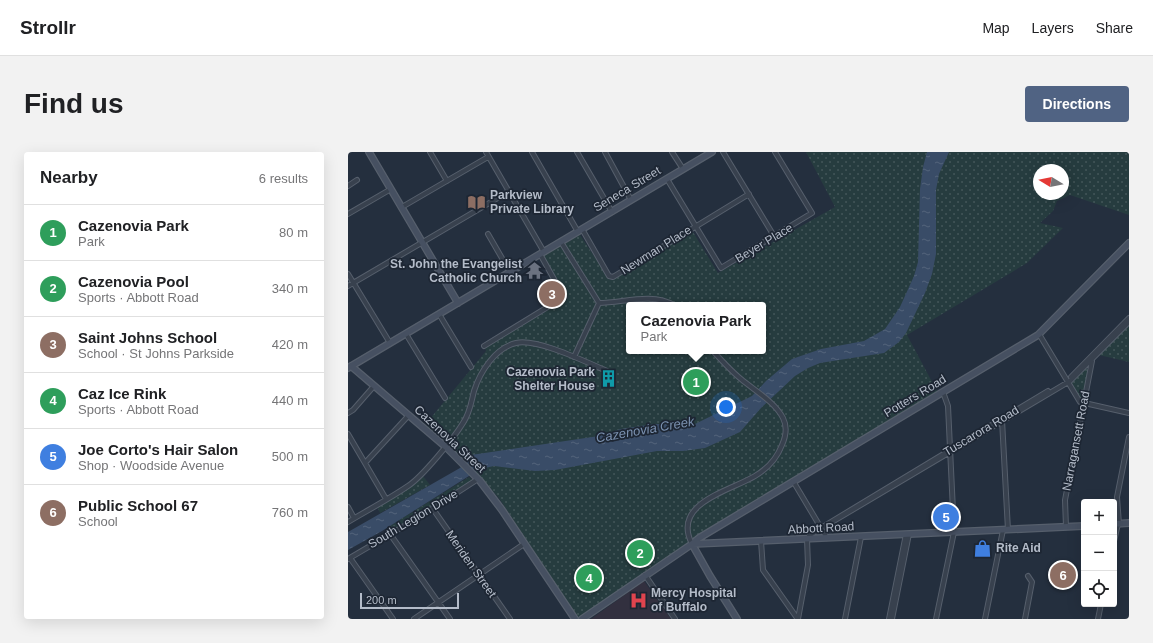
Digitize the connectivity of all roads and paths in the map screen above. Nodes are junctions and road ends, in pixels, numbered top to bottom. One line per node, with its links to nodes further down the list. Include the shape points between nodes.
1 (369, 152): 17 (street)
2 (430, 152): 15 (street)
3 (486, 152): 11 (street)
4 (532, 152): 25 (street)
5 (578, 152): 22 (street)
6 (605, 152): 20 (street)
7 (672, 152): 12 (street)
8 (712, 152): 12 (street, Seneca Street)
9 (724, 152): 19 (street)
10 (775, 152): 27 (street, Beyer Place, via 812,213)
11 (488, 157): 15 (street); 18 (street)
12 (683, 169): 13 (street, Seneca Street)
13 (667, 179): 20 (street, Seneca Street); 24 (street)
14 (357, 180): 16 (street)
15 (447, 181): 21 (street)
16 (348, 186)
17 (391, 189): 21 (street); 23 (street)
18 (508, 192): 28 (street); 31 (street)
19 (749, 194): 24 (street, Newman Place); 27 (street)
20 (632, 200): 22 (street, Seneca Street)
21 (402, 207): 28 (street)
22 (612, 212): 25 (street, Seneca Street)
23 (348, 214)
24 (695, 226): 25 (street, Newman Place, via 612,277); 27 (street, Beyer Place, via 721,268)
25 (580, 231): 29 (street, Seneca Street)
26 (488, 234): 32 (street)
27 (774, 236)
28 (422, 242): 34 (street); 37 (street)
29 (561, 242): 31 (street, Seneca Street); 38 (street)
30 (1129, 243): 43 (street, Potters Road)
31 (542, 253): 32 (street, Seneca Street); 45 (street, via 564,297)
32 (510, 272): 37 (street, Seneca Street)
33 (348, 274): 34 (street)
34 (353, 283): 35 (street); 44 (street)
35 (348, 286)
36 (668, 302): 38 (street, via 652,298)
37 (458, 303): 39 (street, Seneca Street)
38 (599, 303): 48 (street)
39 (439, 314): 42 (street, Seneca Street); 51 (street)
40 (1129, 318): 47 (street, Tuscarora Road)
41 (1129, 322): 49 (street, Tuscarora Road)
42 (406, 334): 44 (street, Seneca Street); 56 (street)
43 (1039, 334): 53 (street); 55 (street, Potters Road)
44 (390, 343): 50 (street, Seneca Street)
45 (484, 346)
46 (716, 354): 89 (street, via 778,411 784,422 785,437 769,465 754,476 700,504 687,526)
47 (1093, 354): 49 (street, Narragansett Road); 53 (street, Tuscarora Road)
48 (574, 357): 52 (street); 64 (street, via 526,342 516,343 496,354 482,373 466,417)
49 (1092, 360): 53 (street, Tuscarora Road); 57 (street, Narragansett Road)
50 (350, 367): 54 (street, Cazenovia Street)
51 (471, 367)
52 (607, 371)
53 (1068, 380): 57 (street); 61 (street, Tuscarora Road)
54 (374, 386): 59 (street); 60 (street, Cazenovia Street)
55 (943, 392): 65 (street, via 948,406); 68 (street, Potters Road)
56 (445, 398)
57 (1083, 403): 58 (street); 78 (street, Narragansett Road, via 1065,500)
58 (1129, 412)
59 (348, 413)
60 (409, 415): 64 (street, Cazenovia Street); 66 (street)
61 (1002, 419): 65 (street, Tuscarora Road); 80 (street)
62 (348, 434): 66 (street)
63 (1129, 437): 70 (street)
64 (445, 446): 67 (street, Cazenovia Street); 69 (street, via 409,486)
65 (950, 451): 79 (street, Tuscarora Road); 81 (street)
66 (365, 463): 69 (street)
67 (476, 477): 72 (street, South Legion Drive); 88 (street, Cazenovia Street, via 495,500)
68 (793, 481): 79 (street); 89 (street, Potters Road)
69 (386, 499): 73 (street)
70 (1117, 499)
71 (348, 507): 73 (street)
72 (433, 509): 82 (street, South Legion Drive); 91 (street, Meriden Street)
73 (354, 518): 74 (street)
74 (348, 522)
75 (1129, 523): 76 (street)
76 (1117, 524)
77 (1081, 526): 78 (street, Abbott Road)
78 (1066, 527): 80 (street, Abbott Road)
79 (821, 528): 85 (street); 86 (street, Tuscarora Road)
80 (1005, 530): 81 (street, Abbott Road); 110 (street)
81 (954, 532): 83 (street, Abbott Road); 109 (street)
82 (390, 534): 90 (street, South Legion Drive); 95 (street)
83 (907, 534): 84 (street, Abbott Road); 94 (street)
84 (861, 537): 85 (street, Abbott Road); 106 (street)
85 (827, 538): 86 (street, Abbott Road)
86 (807, 539): 87 (street, Abbott Road); 97 (street, via 808,564)
87 (761, 541): 89 (street, Abbott Road); 97 (street, via 763,570)
88 (524, 544): 91 (street); 102 (street, Cazenovia Street)
89 (692, 544): 92 (street); 105 (street)
90 (349, 558): 98 (street)
91 (479, 575): 95 (street); 101 (street, Meriden Street)
92 (645, 575): 103 (street); 104 (street)
93 (1028, 576): 111 (street, via 1032,582)
94 (898, 584): 107 (street); 108 (street)
95 (438, 603): 99 (street); 100 (street)
96 (1100, 607): 112 (street)
97 (798, 618)
98 (393, 619)
99 (414, 619)
100 (450, 619)
101 (510, 619)
102 (575, 619)
103 (582, 619)
104 (675, 619)
105 (737, 619)
106 (845, 619)
107 (889, 619)
108 (892, 619)
109 (936, 619)
110 (985, 619)
111 (1024, 619)
112 (1098, 619)

